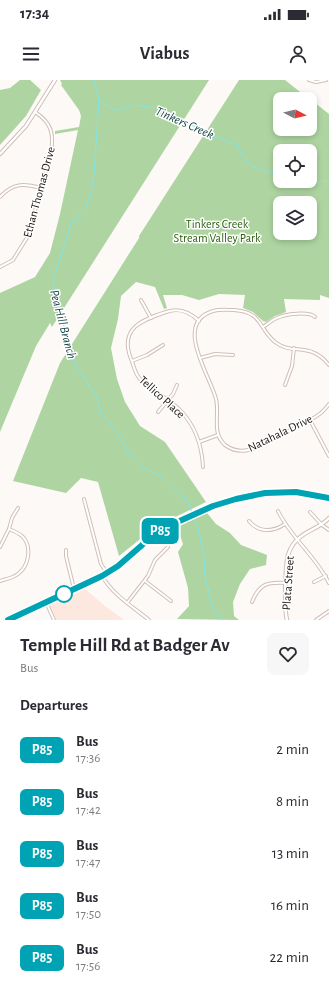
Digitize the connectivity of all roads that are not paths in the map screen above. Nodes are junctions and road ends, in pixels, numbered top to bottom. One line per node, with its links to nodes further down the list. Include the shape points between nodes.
1 (55, 80): 4 (main road)
2 (309, 80): 3 (street)
3 (326, 80)
4 (35, 112): 5 (main road); 6 (street, Ethan Thomas Drive, via 47,122 52,136)
5 (0, 154)
6 (41, 188): 7 (street, via 17,185); 8 (street, Ethan Thomas Drive, via 25,242 13,260)
7 (0, 197)
8 (0, 267)
9 (141, 300): 11 (street)
10 (315, 317): 13 (street, via 306,314 286,315)
11 (150, 318): 12 (street, Tellico Place, via 177,310 189,313); 18 (street, Tellico Place, via 138,323 129,335 128,348)
12 (199, 321): 13 (street, via 215,310 237,310 254,315); 17 (street, via 194,338)
13 (263, 327): 15 (street, via 274,341 285,347)
14 (163, 345): 18 (street)
15 (294, 348): 19 (street, via 313,352); 21 (street, via 292,366)
16 (234, 355): 17 (street, via 215,354)
17 (200, 358): 26 (street, via 216,400)
18 (132, 361): 22 (street, Tellico Place, via 141,380)
19 (329, 365)
20 (177, 385): 22 (street)
21 (285, 385)
22 (168, 400): 24 (street); 27 (street, Tellico Place, via 187,419)
23 (329, 404): 25 (street, Natahala Drive)
24 (158, 412)
25 (310, 420): 26 (street, Natahala Drive, via 248,450 232,449); 28 (street)
26 (218, 435): 27 (street)
27 (199, 442): 29 (street, Tellico Place)
28 (329, 456)
29 (203, 467)
30 (329, 498): 45 (main road, via 296,492 265,493 213,506 164,528)
31 (84, 499): 45 (street, via 101,564)
32 (18, 508): 39 (street)
33 (278, 511): 37 (street)
34 (310, 512): 38 (street)
35 (329, 518): 38 (main road, Plata Street)
36 (249, 521): 37 (street, via 254,527 264,530 278,528)
37 (284, 524): 41 (street)
38 (322, 525): 40 (street); 41 (main road, Plata Street)
39 (9, 529): 42 (street); 49 (street, via 20,534 25,541 27,560 19,574)
40 (329, 530)
41 (298, 539): 47 (street); 51 (main road, Plata Street, via 288,556)
42 (0, 547)
43 (168, 547): 48 (street, via 155,560)
44 (66, 550): 53 (street)
45 (107, 573): 46 (main road)
46 (102, 576): 53 (main road); 57 (street, via 112,591)
47 (326, 576): 50 (street); 52 (street)
48 (145, 581): 54 (street); 57 (street)
49 (0, 582)
50 (314, 582)
51 (286, 583): 56 (street, via 264,586 258,590); 62 (main road, Plata Street)
52 (329, 583)
53 (74, 589): 55 (main road)
54 (171, 600)
55 (46, 602): 59 (main road); 60 (street)
56 (252, 602)
57 (127, 603): 61 (street)
58 (329, 611): 63 (street)
59 (8, 620)
60 (54, 620)
61 (149, 620)
62 (287, 620)
63 (316, 620)

